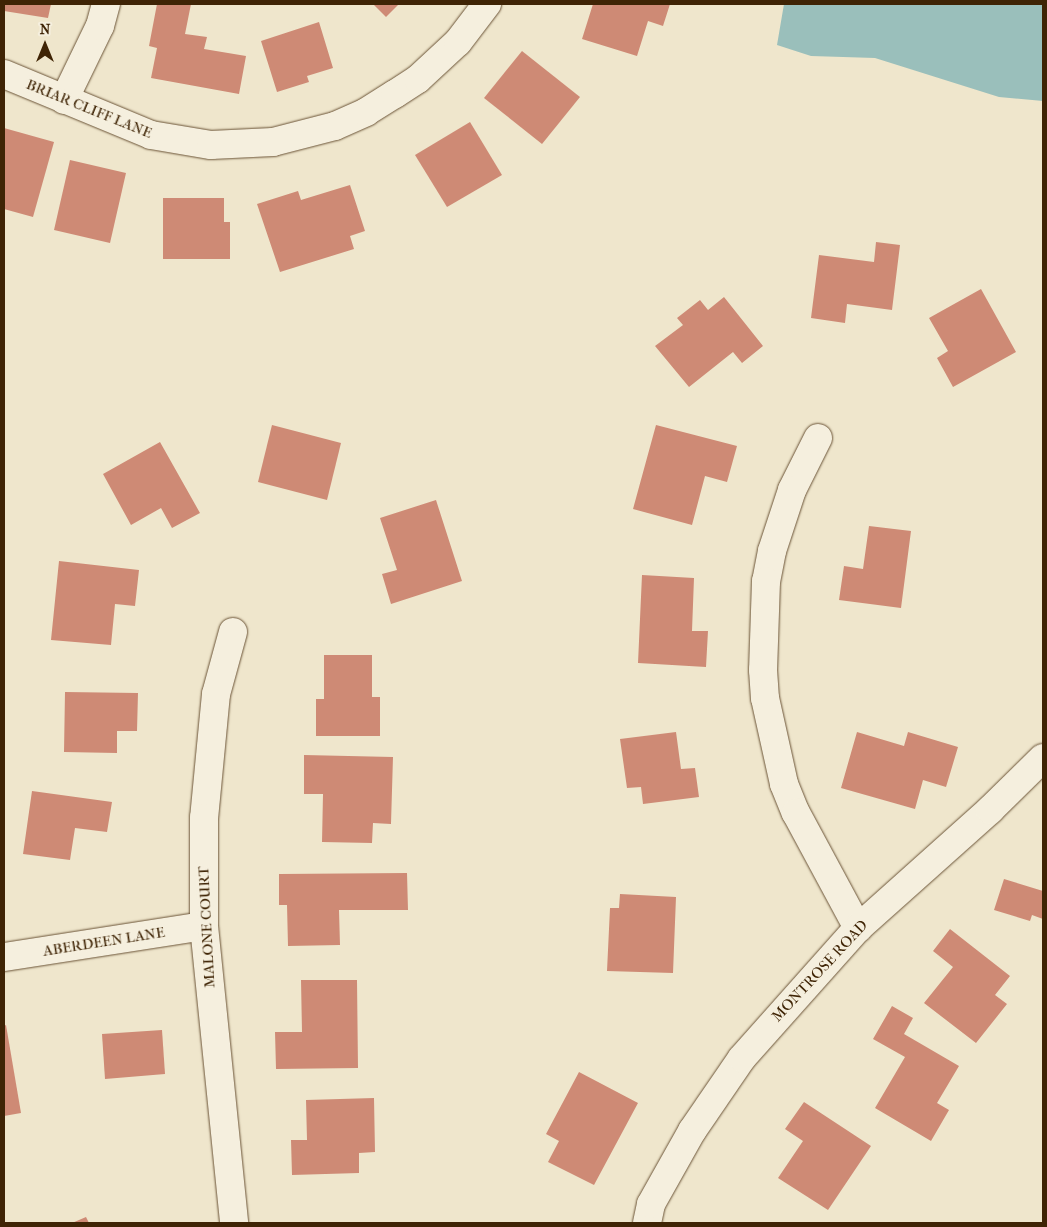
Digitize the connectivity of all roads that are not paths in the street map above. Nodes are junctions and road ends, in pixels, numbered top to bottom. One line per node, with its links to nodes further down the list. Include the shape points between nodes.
1 (106, 4): 4 (street, via 100,26)
2 (487, 4): 4 (street, BRIAR CLIFF LANE, via 458,42 418,79 366,112 303,136 242,145 181,142 151,135)
3 (4, 74): 4 (street, BRIAR CLIFF LANE)
4 (64, 100)
5 (818, 438): 9 (street, via 792,490 772,551 766,581 765,698 784,784 796,813)
6 (233, 632): 8 (street, MALONE COURT, via 216,694 204,818)
7 (1043, 758): 9 (street, MONTROSE ROAD)
8 (204, 926): 10 (street, ABERDEEN LANE); 11 (street, MALONE COURT)
9 (858, 928): 12 (street, MONTROSE ROAD, via 742,1058 692,1131 652,1204)
10 (4, 957)
11 (234, 1223)
12 (647, 1223)

